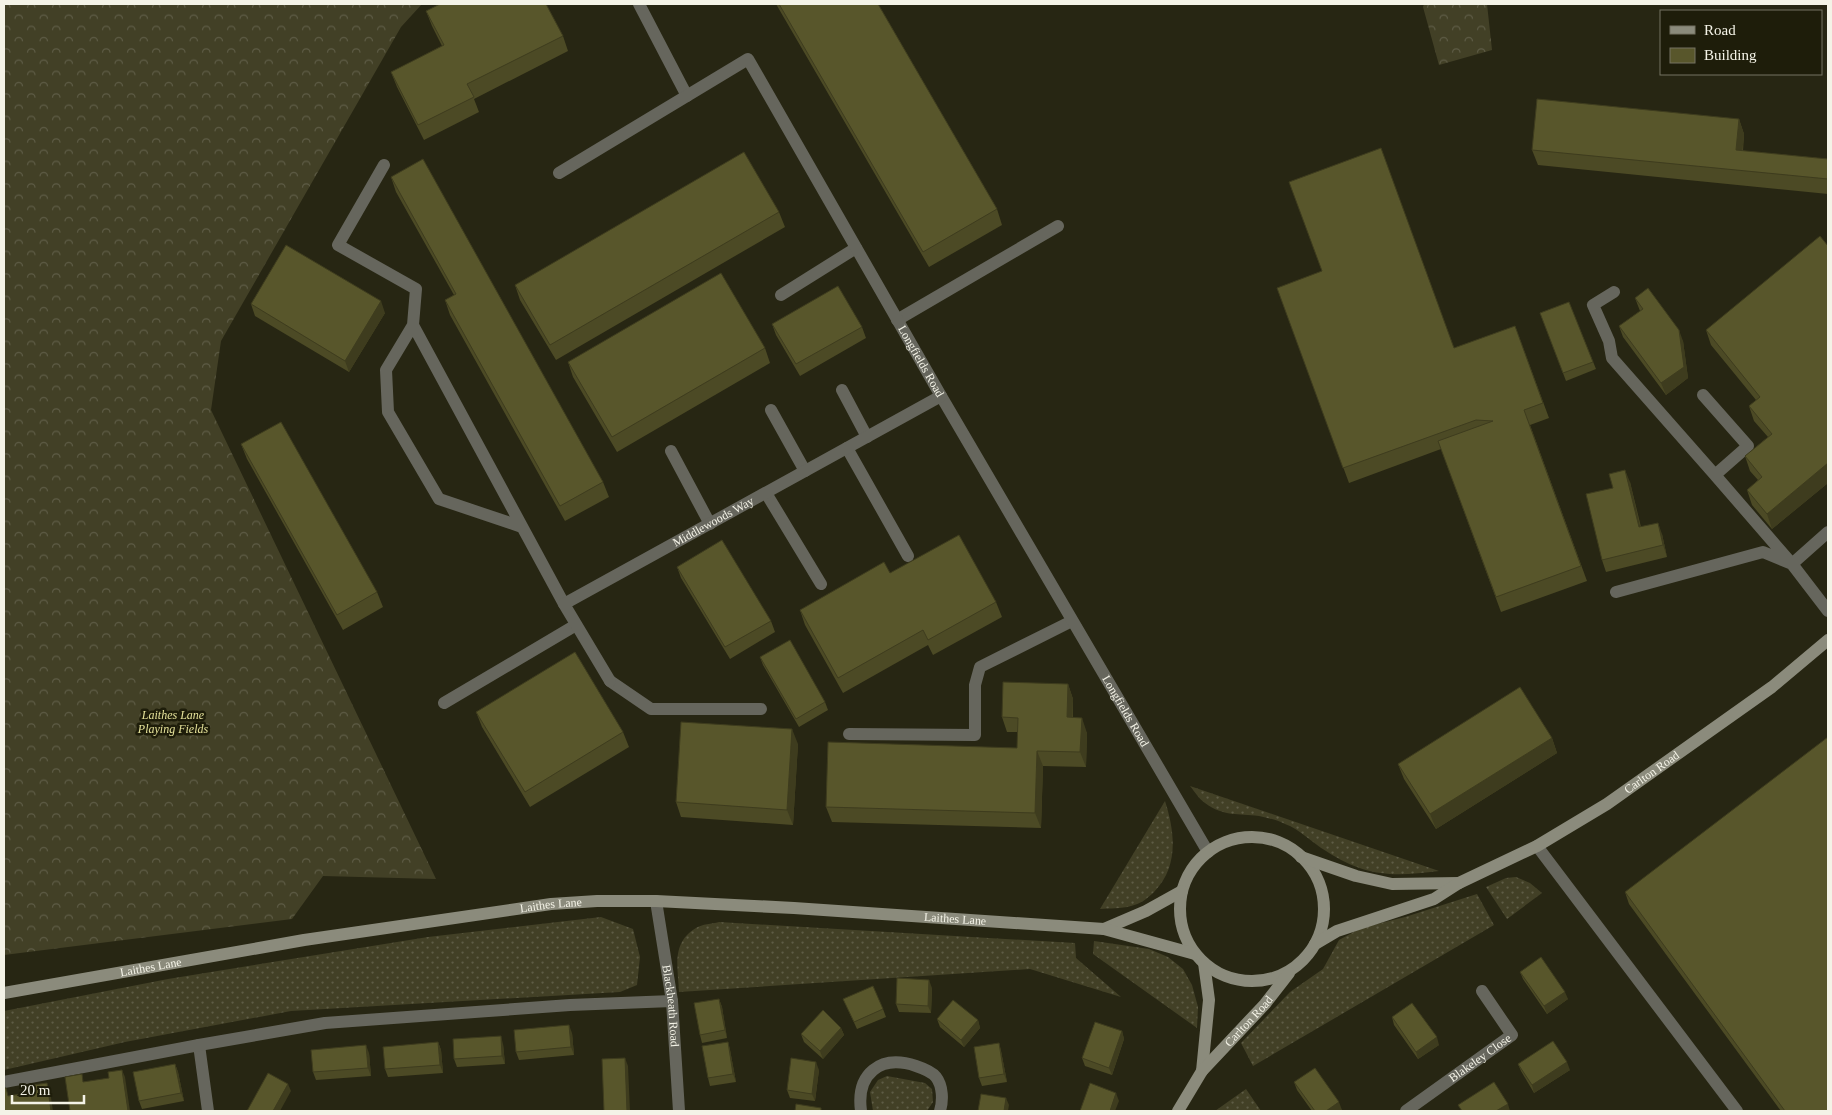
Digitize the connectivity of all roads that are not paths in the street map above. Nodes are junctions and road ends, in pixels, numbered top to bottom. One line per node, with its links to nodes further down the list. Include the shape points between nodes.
1 (639, 4): 2 (street)
2 (687, 96): 4 (street, Longfields Road); 6 (street, Longfields Road, via 748,59)
3 (384, 164): 10 (street, via 338,244 416,289)
4 (559, 173)
5 (1058, 226): 9 (street)
6 (856, 248): 8 (street); 9 (street, Longfields Road)
7 (1614, 292): 19 (street, via 1593,305 1609,341 1612,358)
8 (781, 295)
9 (897, 320): 13 (street, Longfields Road)
10 (413, 324): 22 (street); 22 (street, via 386,370 388,412 439,499)
11 (842, 390): 15 (street)
12 (1703, 395): 19 (street, via 1748,446)
13 (941, 396): 15 (street, Middlewoods Way); 30 (street, Longfields Road)
14 (771, 410): 18 (street)
15 (867, 437): 16 (street, Middlewoods Way)
16 (847, 448): 18 (street, Middlewoods Way); 24 (street)
17 (670, 450): 21 (street)
18 (804, 471): 20 (street, Middlewoods Way)
19 (1715, 474): 25 (street)
20 (766, 492): 21 (street, Middlewoods Way); 26 (street)
21 (710, 524): 28 (street, Middlewoods Way)
22 (522, 526): 28 (street)
23 (1828, 532): 25 (street)
24 (908, 556)
25 (1792, 564): 27 (street, via 1763,552); 29 (street)
26 (821, 584)
27 (1616, 592)
28 (564, 604): 31 (street)
29 (1828, 612)
30 (1072, 621): 35 (street, via 980,667 976,685 975,735); 37 (street, Longfields Road)
31 (576, 625): 33 (street); 34 (street, via 610,680 651,708)
32 (1828, 640): 36 (main road, Carlton Road, via 1772,687 1607,804)
33 (444, 702)
34 (761, 709)
35 (849, 734)
36 (1537, 846): 39 (main road, Carlton Road); 58 (street)
37 (1208, 852): 38 (main road, via 1225,842 1245,837 1266,838 1285,845); 40 (main road, via 1192,869)
38 (1301, 857): 39 (main road, Carlton Road, via 1356,876 1392,884); 43 (main road, via 1314,871 1324,907 1322,926)
39 (1459, 882): 43 (main road, Carlton Road, via 1434,899 1337,931)
40 (1182, 890): 42 (main road, Laithes Lane); 44 (main road, via 1182,930)
41 (656, 900): 42 (main road, Laithes Lane); 47 (main road, Laithes Lane, via 552,904 304,940); 48 (street, Blackheath Road)
42 (1104, 928): 44 (main road, Laithes Lane)
43 (1315, 944): 45 (main road)
44 (1199, 958): 45 (main road, via 1224,976 1247,981 1271,979); 50 (main road, Carlton Road, via 1209,1000)
45 (1292, 968): 50 (main road, Carlton Road, via 1265,1004)
46 (1482, 990): 57 (street, Blakeley Close, via 1512,1035)
47 (4, 993)
48 (672, 1001): 49 (street, via 325,1023); 53 (street, Blackheath Road)
49 (199, 1045): 51 (street); 52 (street)
50 (1202, 1070): 56 (main road, Carlton Road)
51 (4, 1082)
52 (208, 1111)
53 (679, 1111)
54 (861, 1111): 55 (street, via 862,1084 873,1070 885,1063 904,1062 936,1077 942,1093)
55 (940, 1111)
56 (1178, 1111)
57 (1406, 1111)
58 (1737, 1111)

